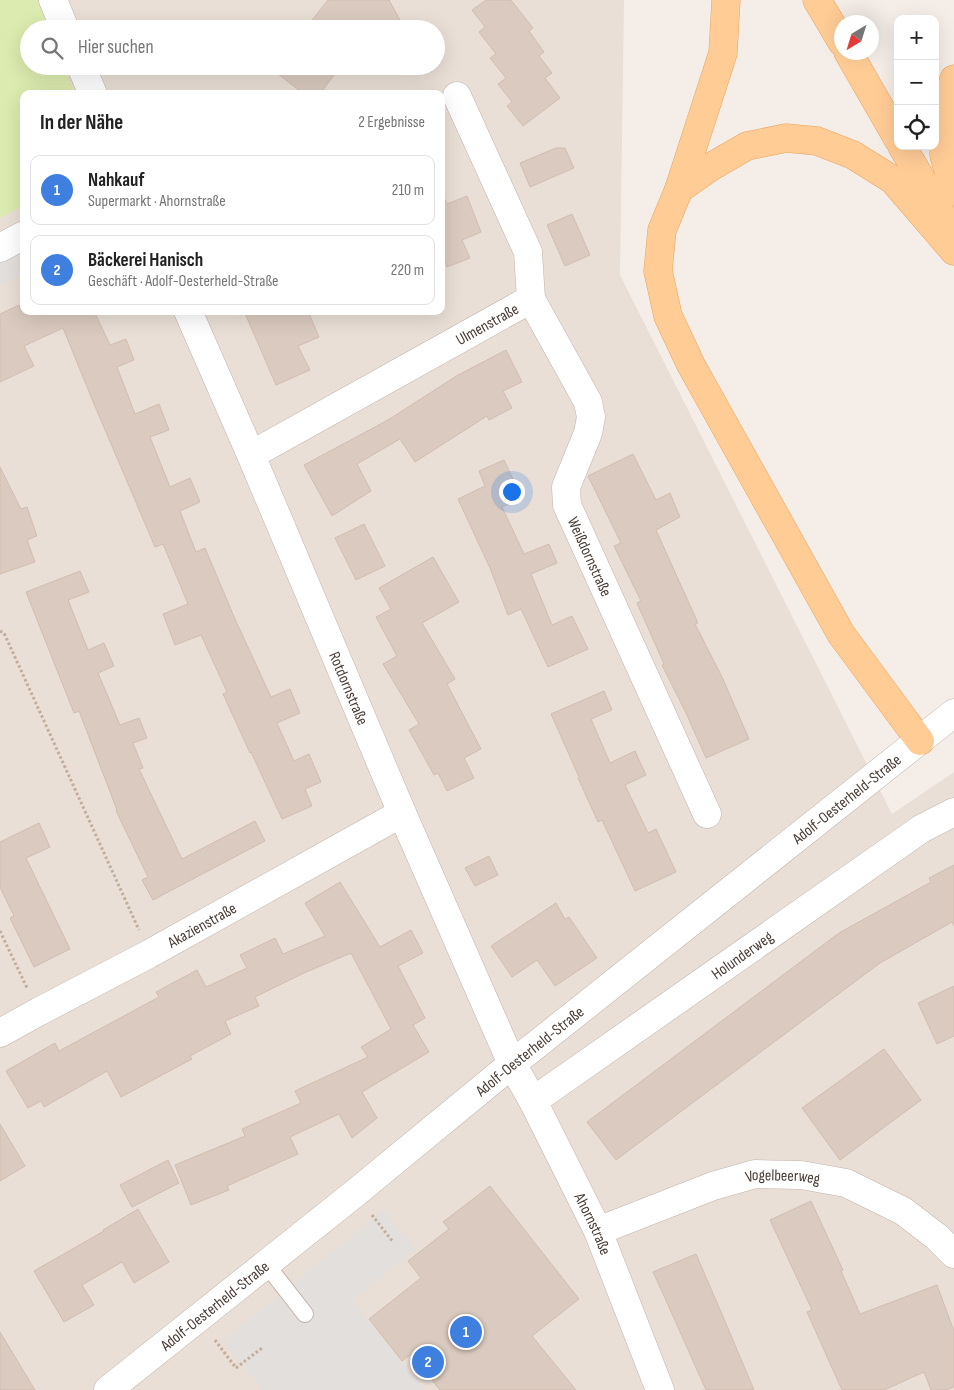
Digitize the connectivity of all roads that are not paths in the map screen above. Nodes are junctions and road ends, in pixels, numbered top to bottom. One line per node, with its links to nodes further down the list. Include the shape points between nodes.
1 (53, 0): 4 (street)
2 (726, 0): 13 (main road, via 723,53)
3 (817, 0): 5 (main road)
4 (61, 20)
5 (834, 29)
6 (853, 60): 11 (main road)
7 (85, 75): 9 (street)
8 (954, 79): 14 (main road, via 944,112 944,155)
9 (91, 90)
10 (456, 96): 19 (street, Ulmenstraße, via 528,252)
11 (894, 132)
12 (904, 150): 16 (main road)
13 (679, 189): 18 (main road, via 747,146 786,138 817,141 854,156 893,180); 23 (main road, via 662,230 658,272 668,316 691,365 841,634)
14 (954, 191)
15 (20, 237): 17 (street)
16 (954, 237)
17 (0, 248)
18 (954, 251)
19 (532, 299): 21 (street, Ulmenstraße); 26 (street, Weißdornstraße, via 588,402 591,417 588,433 566,487 566,505)
20 (190, 315): 21 (street, Rotdornstraße)
21 (251, 454): 25 (street, Rotdornstraße)
22 (954, 713): 23 (street, Adolf-Oesterheld-Straße)
23 (920, 741): 28 (street, Adolf-Oesterheld-Straße)
24 (954, 812): 29 (street, Holunderweg, via 921,829)
25 (402, 814): 27 (street, Akazienstraße); 28 (street, Rotdornstraße)
26 (707, 814)
27 (0, 1033)
28 (512, 1064): 29 (street, Ahornstraße); 32 (street, Adolf-Oesterheld-Straße)
29 (533, 1101): 30 (street, Ahornstraße)
30 (598, 1231): 31 (street, Vogelbeerweg, via 747,1176 801,1175 846,1183 903,1211 937,1236); 35 (street, Ahornstraße)
31 (954, 1254)
32 (266, 1264): 33 (lane); 34 (street, Adolf-Oesterheld-Straße)
33 (304, 1314)
34 (108, 1390)
35 (660, 1390)

